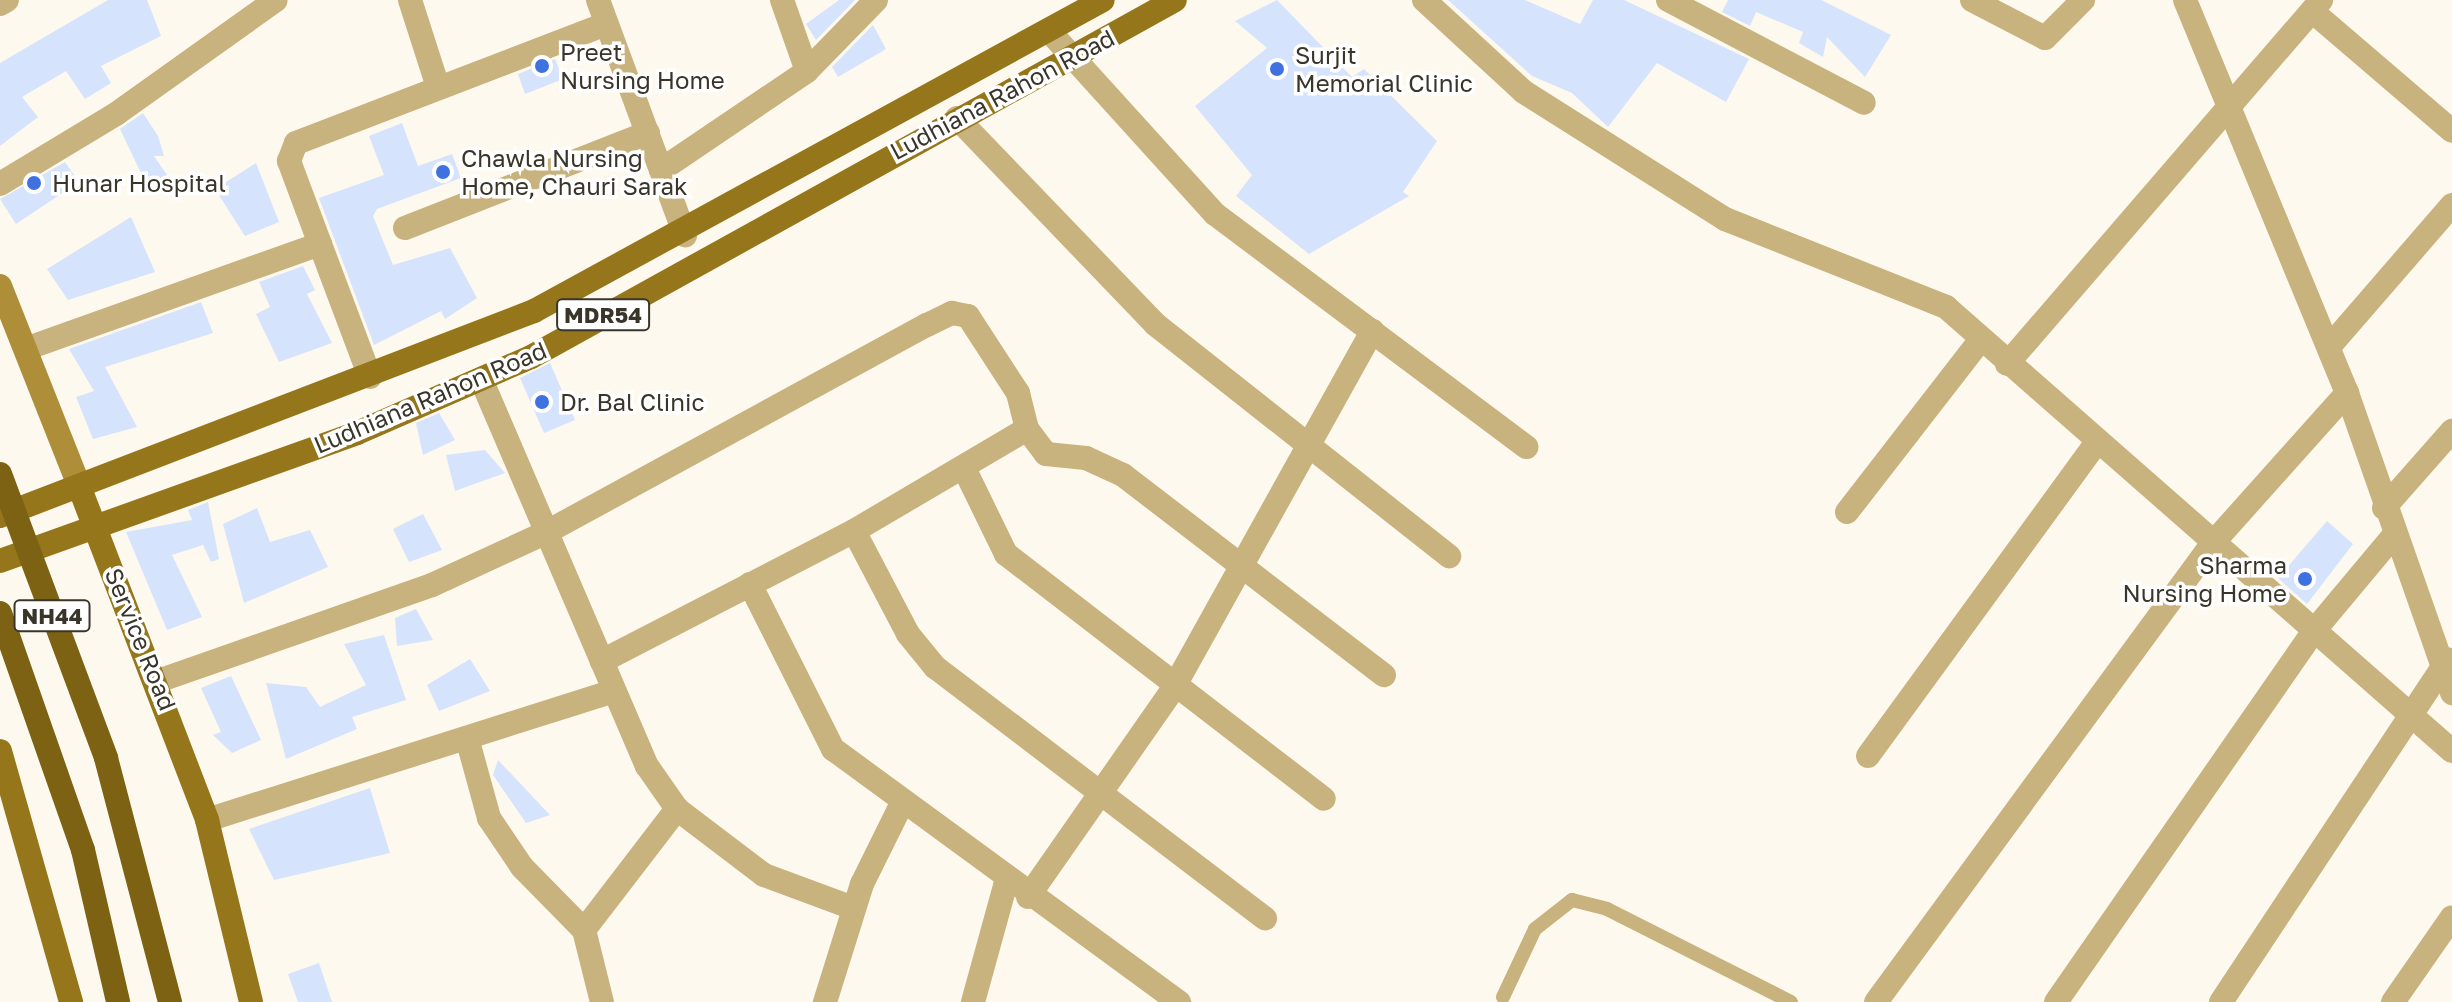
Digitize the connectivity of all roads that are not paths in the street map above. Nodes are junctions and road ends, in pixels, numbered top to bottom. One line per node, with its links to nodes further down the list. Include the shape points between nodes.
1 (7, 0): 14 (street)
2 (276, 0): 27 (street, via 116,114)
3 (410, 0): 20 (street)
4 (598, 0): 16 (street)
5 (782, 0): 19 (street)
6 (876, 0): 19 (street)
7 (1103, 0): 17 (main road, Ludhiana Rahon Road / MDR54)
8 (1175, 0): 18 (main road, Ludhiana Rahon Road / MDR54)
9 (1424, 0): 34 (street, via 1524,92 1725,219 1946,307)
10 (1668, 0): 21 (street)
11 (1972, 0): 12 (street, via 2045,38)
12 (2083, 0)
13 (2185, 0): 22 (street)
14 (0, 4)
15 (2317, 6): 22 (street); 24 (street)
16 (606, 24): 20 (street); 25 (street)
17 (1049, 31): 18 (street); 30 (main road, Ludhiana Rahon Road / MDR54)
18 (1072, 57): 23 (main road, Ludhiana Rahon Road / MDR54); 33 (street, via 1215,214)
19 (807, 71): 26 (street)
20 (438, 87): 31 (street, via 296,143 289,161)
21 (1864, 103)
22 (2231, 106): 35 (street); 37 (street)
23 (957, 118): 39 (main road, Ludhiana Rahon Road / MDR54); 44 (street, via 1155,324)
24 (2452, 131)
25 (648, 133): 26 (street); 29 (street)
26 (661, 170): 30 (street)
27 (0, 184)
28 (2452, 205): 35 (street)
29 (405, 228)
30 (685, 235): 38 (main road, Ludhiana Rahon Road / MDR54, via 465,343)
31 (320, 244): 36 (street); 38 (street)
32 (0, 286): 36 (street, Service Road)
33 (1372, 331): 44 (street); 45 (street)
34 (1981, 339): 37 (street); 50 (street)
35 (2329, 347): 40 (street)
36 (28, 348): 48 (street, Service Road)
37 (2007, 364): 43 (street)
38 (370, 377): 48 (main road, Ludhiana Rahon Road / MDR54)
39 (481, 379): 52 (main road, Ludhiana Rahon Road / MDR54, via 357,433); 54 (street)
40 (2347, 393): 49 (street); 56 (street)
41 (1027, 429): 46 (street); 54 (street, via 1029,414 985,338 968,316 952,313); 59 (street, via 1046,454 1086,458 1123,475)
42 (2452, 431): 49 (street)
43 (2097, 442): 56 (street); 74 (street)
44 (1306, 444): 57 (street); 59 (street)
45 (1527, 447)
46 (964, 468): 53 (street); 67 (street, via 1006,554)
47 (0, 474): 89 (highway, NH44, via 106,758)
48 (79, 486): 51 (main road, Ludhiana Rahon Road / MDR54); 52 (main road, Service Road)
49 (2384, 508): 55 (street)
50 (1847, 512)
51 (0, 516)
52 (95, 524): 58 (main road, Ludhiana Rahon Road / MDR54); 66 (main road, Service Road)
53 (854, 531): 60 (street); 75 (street, via 908,634 935,667)
54 (545, 533): 64 (street); 66 (street, via 349,618)
55 (2394, 535): 62 (street); 63 (street)
56 (2212, 544): 62 (street); 96 (street)
57 (1449, 556)
58 (0, 561)
59 (1240, 563): 65 (street); 67 (street)
60 (750, 584): 64 (street); 77 (street, via 833,749)
61 (0, 613): 88 (highway, NH44, via 55,762)
62 (2313, 632): 70 (street); 97 (street)
63 (2447, 660): 69 (street); 70 (street)
64 (602, 661): 68 (street)
65 (1384, 675)
66 (158, 681): 79 (main road, Service Road)
67 (1173, 689): 75 (street); 76 (street)
68 (613, 691): 71 (street); 78 (street, via 647,766)
69 (2452, 693)
70 (2408, 715): 73 (street); 98 (street)
71 (467, 738): 79 (street); 85 (street, via 501,841)
72 (0, 751): 87 (main road)
73 (2452, 751)
74 (1868, 756)
75 (1104, 796): 81 (street); 84 (street)
76 (1324, 799)
77 (901, 805): 80 (street); 82 (street)
78 (677, 809): 82 (street, via 764,875); 85 (street)
79 (207, 820): 90 (main road, Service Road)
80 (1006, 882): 81 (street); 93 (street)
81 (1028, 897): 94 (street)
82 (853, 908): 92 (street)
83 (2452, 917): 99 (street)
84 (1265, 918)
85 (584, 930): 91 (street)
86 (1503, 997): 95 (lane, via 1535,929 1572,900 1607,909)
87 (71, 1002)
88 (118, 1002)
89 (170, 1002)
90 (251, 1002)
91 (602, 1002)
92 (825, 1002)
93 (973, 1002)
94 (1179, 1002)
95 (1791, 1002)
96 (1876, 1002)
97 (2056, 1002)
98 (2221, 1002)
99 (2393, 1002)

